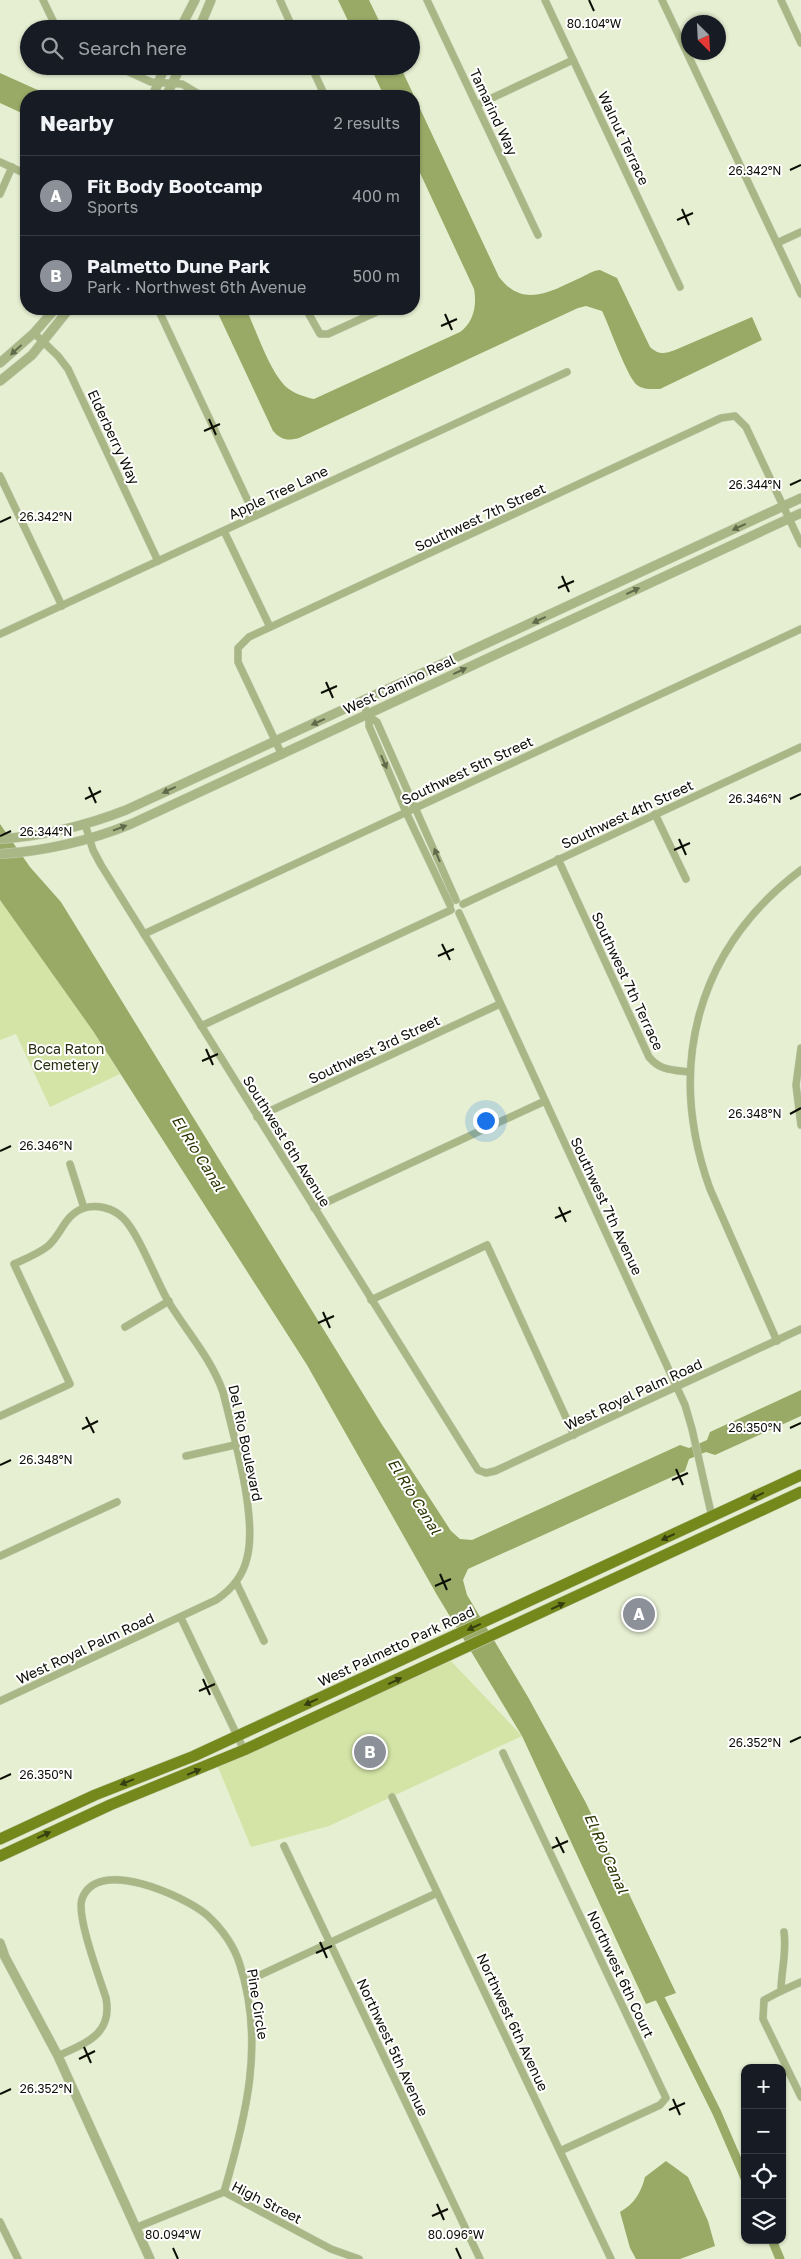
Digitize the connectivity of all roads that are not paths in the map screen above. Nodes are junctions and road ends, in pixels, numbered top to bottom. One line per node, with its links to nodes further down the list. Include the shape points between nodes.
1 (43, 0): 9 (street)
2 (195, 0): 10 (street)
3 (211, 0): 11 (street)
4 (280, 0): 12 (street)
5 (427, 0): 25 (street, Tamarind Way)
6 (545, 0): 14 (street, Walnut Terrace)
7 (662, 0): 32 (street)
8 (781, 0): 13 (street)
9 (53, 20)
10 (185, 20)
11 (203, 20)
12 (289, 20)
13 (801, 43)
14 (573, 60): 25 (street); 33 (street, Walnut Terrace)
15 (136, 75): 19 (street)
16 (162, 75): 19 (street)
17 (176, 75): 20 (street)
18 (314, 75): 24 (street)
19 (159, 82): 20 (street); 21 (street)
20 (172, 83): 22 (street); 23 (street)
21 (156, 90)
22 (169, 90)
23 (192, 90)
24 (321, 90)
25 (477, 105): 31 (street, Tamarind Way)
26 (0, 162): 27 (street)
27 (12, 167): 28 (street); 29 (street)
28 (20, 171)
29 (0, 194)
30 (801, 232): 32 (street)
31 (538, 235)
32 (777, 243): 34 (street)
33 (680, 287)
34 (801, 294)
35 (50, 315): 40 (street)
36 (64, 315): 41 (street)
37 (161, 315): 49 (street)
38 (309, 315): 39 (street, via 320,334 328,334)
39 (370, 315)
40 (34, 333): 41 (street, Elderberry Way); 42 (street, one-way to 42)
41 (44, 342): 44 (street); 53 (street, Elderberry Way, via 68,369)
42 (0, 363)
43 (567, 372): 49 (street, Apple Tree Lane)
44 (0, 381)
45 (0, 476): 55 (street)
46 (801, 498): 47 (street, West Camino Real)
47 (783, 507): 50 (street); 54 (street, West Camino Real, one-way to 54); 57 (street, Southwest 7th Street, via 746,427 735,416 721,418)
48 (801, 513): 50 (street, West Camino Real)
49 (255, 516): 51 (street, Apple Tree Lane)
50 (789, 518): 52 (street); 56 (street, West Camino Real, one-way to 50)
51 (224, 531): 53 (street, Apple Tree Lane); 57 (street)
52 (801, 544)
53 (158, 561): 55 (street, Apple Tree Lane)
54 (583, 600): 56 (street); 60 (street, West Camino Real, one-way to 60)
55 (62, 606): 59 (street, Apple Tree Lane)
56 (589, 611): 61 (street, West Camino Real, one-way to 56)
57 (270, 627): 62 (street, Southwest 7th Street, via 249,637 238,648 238,662)
58 (801, 629): 65 (street, Southwest 5th Street)
59 (0, 634)
60 (362, 702): 61 (street); 62 (street, West Camino Real, one-way to 62)
61 (368, 715): 64 (street, West Camino Real); 65 (street, via 377,722); 66 (street, one-way to 66, via 369,726)
62 (275, 741): 64 (street); 68 (street, West Camino Real, one-way to 68, via 126,810)
63 (801, 747): 67 (street, Southwest 4th Street)
64 (282, 755): 71 (street, West Camino Real, one-way to 64, via 146,818)
65 (416, 807): 66 (street, Southwest 5th Street); 77 (street, one-way to 65)
66 (406, 812): 77 (street); 78 (street, Southwest 5th Street)
67 (655, 814): 74 (street, Southwest 4th Street); 76 (street)
68 (85, 824): 69 (street, West Camino Real); 71 (street, Southwest 6th Avenue)
69 (34, 836): 70 (street, West Camino Real); 72 (street)
70 (0, 839)
71 (90, 839): 72 (street, West Camino Real); 78 (street, Southwest 6th Avenue, via 96,856)
72 (22, 852): 73 (street, West Camino Real)
73 (0, 854)
74 (558, 859): 77 (street, Southwest 4th Street); 82 (street, Southwest 7th Terrace, via 649,1058 664,1069)
75 (801, 870): 82 (street, via 755,912 720,962 696,1027)
76 (686, 879)
77 (455, 905): 79 (street, Southwest 7th Avenue, via 463,909 459,913); 80 (street, Southwest 4th Street)
78 (144, 934): 80 (street, Southwest 6th Avenue)
79 (500, 1004): 83 (street, Southwest 7th Avenue); 84 (street, Southwest 3rd Street)
80 (201, 1026): 84 (street, Southwest 6th Avenue)
81 (801, 1048): 85 (street, via 796,1085)
82 (690, 1072): 93 (street, via 692,1122 701,1165)
83 (545, 1101): 88 (street); 94 (street, Southwest 7th Avenue)
84 (257, 1117): 88 (street, Southwest 6th Avenue)
85 (801, 1125)
86 (70, 1164): 87 (street)
87 (84, 1208): 90 (street, Del Rio Boulevard, via 101,1207 125,1219); 95 (street, via 69,1217 47,1247 14,1264 70,1384)
88 (314, 1208): 89 (street, Southwest 6th Avenue)
89 (370, 1300): 96 (street, via 487,1245); 99 (street, Southwest 6th Avenue)
90 (169, 1301): 91 (street); 97 (street, Del Rio Boulevard, via 218,1376)
91 (125, 1327)
92 (801, 1329): 93 (street, West Royal Palm Road)
93 (777, 1341): 94 (street, West Royal Palm Road)
94 (677, 1387): 96 (street, West Royal Palm Road); 103 (street, Southwest 7th Avenue, via 692,1429)
95 (0, 1416)
96 (574, 1435): 99 (street, West Royal Palm Road, via 495,1471 478,1470)
97 (235, 1445): 98 (street); 107 (street, Del Rio Boulevard, via 245,1489 250,1540 244,1566)
98 (186, 1456)
99 (475, 1466)
100 (801, 1475): 103 (main road, West Palmetto Park Road, one-way to 103)
101 (801, 1492): 106 (main road)
102 (117, 1502): 105 (street)
103 (712, 1517): 104 (main road, West Palmetto Park Road, one-way to 104); 106 (main road, via 711,1528 671,1548)
104 (644, 1548): 108 (main road, via 638,1558 604,1575); 112 (main road, West Palmetto Park Road, one-way to 112)
105 (0, 1556)
106 (665, 1556): 108 (main road)
107 (236, 1582): 109 (street, Del Rio Boulevard, via 216,1600); 110 (street)
108 (600, 1586): 113 (main road, one-way to 108)
109 (180, 1618): 111 (street, West Royal Palm Road); 112 (street)
110 (264, 1641)
111 (0, 1700)
112 (237, 1736): 113 (street); 116 (main road, West Palmetto Park Road, one-way to 116)
113 (244, 1750): 118 (main road, one-way to 113, via 118,1802)
114 (503, 1753): 128 (street, Northwest 6th Court, via 666,2098 660,2105)
115 (392, 1797): 119 (street, Northwest 6th Avenue)
116 (0, 1839)
117 (284, 1846): 122 (street, Northwest 5th Avenue)
118 (0, 1856)
119 (438, 1893): 122 (street); 128 (street, Northwest 6th Avenue)
120 (784, 1932): 125 (street)
121 (0, 1942): 126 (street)
122 (330, 1943): 123 (street); 135 (street, Northwest 5th Avenue)
123 (245, 1982): 126 (street, Pine Circle, via 238,1958 225,1934 193,1905 170,1892 137,1882 111,1881 94,1885 82,1898 80,1907 108,2006 105,2023 94,2037); 129 (street, Pine Circle, via 252,2028 250,2084 241,2135)
124 (801, 1982): 125 (street)
125 (781, 1991): 127 (street, via 764,2000 763,2019)
126 (58, 2056): 131 (street)
127 (801, 2097)
128 (560, 2151): 136 (street, Northwest 6th Avenue)
129 (224, 2192): 131 (street, High Street); 134 (street, High Street, via 331,2249)
130 (0, 2222): 132 (street)
131 (136, 2228): 133 (street)
132 (18, 2259)
133 (150, 2259)
134 (359, 2259)
135 (480, 2259)
136 (611, 2259)

